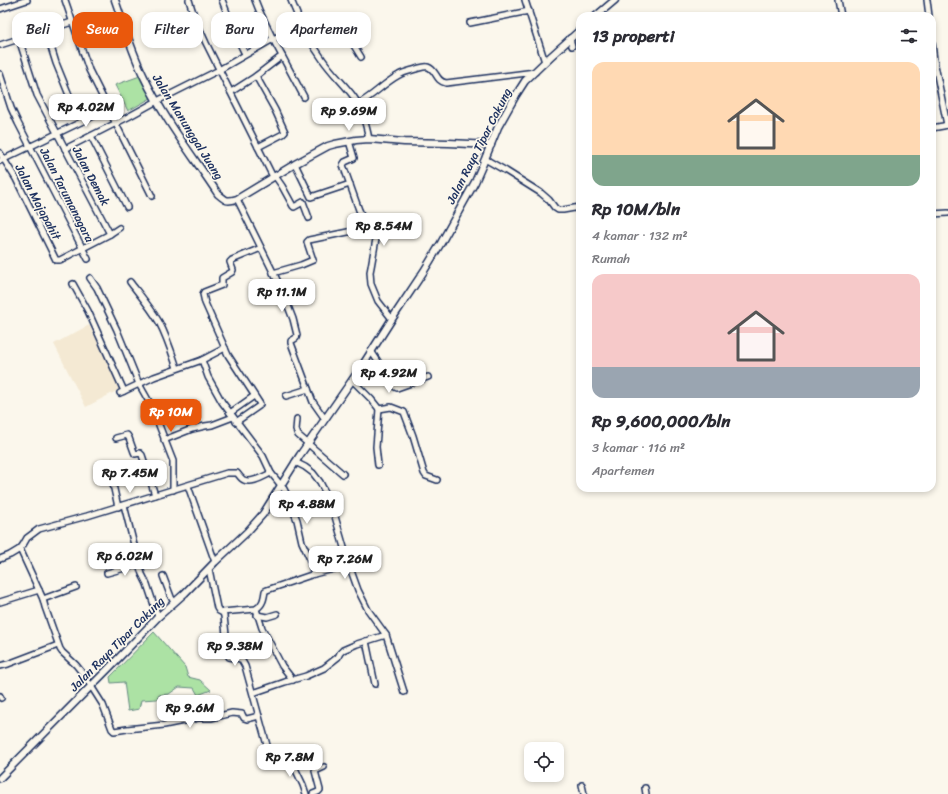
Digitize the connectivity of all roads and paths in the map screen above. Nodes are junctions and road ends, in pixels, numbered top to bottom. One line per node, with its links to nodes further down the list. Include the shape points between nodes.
1 (26, 0): 12 (street)
2 (65, 0): 18 (street)
3 (115, 0): 44 (street, Jalan Manunggal Juang, via 130,44)
4 (188, 0): 37 (street)
5 (222, 0): 33 (street)
6 (255, 0): 24 (street)
7 (291, 0): 14 (street)
8 (525, 0): 13 (street)
9 (615, 0): 15 (street)
10 (838, 0): 16 (street)
11 (927, 0): 17 (street)
12 (0, 9)
13 (529, 11): 19 (street); 36 (street)
14 (296, 12)
15 (602, 12)
16 (840, 12)
17 (928, 12)
18 (72, 22): 20 (street)
19 (470, 23)
20 (64, 25)
21 (576, 33): 23 (street, Jalan Raya Tipar Cakung)
22 (276, 38): 24 (street)
23 (570, 38): 27 (street); 36 (street, Jalan Raya Tipar Cakung)
24 (273, 39): 33 (street); 34 (street)
25 (12, 41): 26 (street)
26 (0, 45)
27 (572, 46)
28 (22, 48): 51 (street, Jalan Demak, via 37,96)
29 (51, 48): 47 (street)
30 (81, 48): 46 (street)
31 (316, 48): 45 (street, via 323,61)
32 (355, 48): 35 (street)
33 (245, 54): 37 (street)
34 (282, 56): 41 (street); 43 (street)
35 (361, 57)
36 (545, 62): 39 (street, Jalan Raya Tipar Cakung)
37 (219, 70): 42 (street); 44 (street)
38 (936, 71): 49 (street)
39 (535, 72): 45 (street, via 442,83 432,69 426,67 400,74); 55 (street, Jalan Raya Tipar Cakung, via 516,95)
40 (0, 74): 56 (street, Jalan Tarumanagara, via 18,123)
41 (256, 76): 42 (street); 57 (street, via 285,132)
42 (230, 92): 57 (street)
43 (304, 97)
44 (157, 101): 48 (street); 66 (street, Jalan Manunggal Juang, via 218,194 225,201)
45 (358, 104): 53 (street)
46 (108, 109): 47 (street); 48 (street)
47 (82, 121): 51 (street)
48 (115, 124): 52 (street); 65 (street)
49 (946, 125): 50 (street)
50 (936, 127)
51 (57, 133): 56 (street); 58 (street, Jalan Demak)
52 (91, 136): 58 (street); 67 (street)
53 (369, 139): 54 (street); 55 (street)
54 (349, 141): 62 (street, via 328,146); 64 (street, via 354,158 343,164)
55 (491, 145): 60 (street, Jalan Raya Tipar Cakung)
56 (30, 146): 61 (street); 75 (street, Jalan Tarumanagara)
57 (258, 147): 63 (street)
58 (65, 149): 74 (street, Jalan Demak)
59 (0, 153): 61 (street, Jalan Majapahit)
60 (485, 159): 68 (street, via 542,193 558,210); 82 (street, Jalan Raya Tipar Cakung, via 441,243)
61 (2, 160): 75 (street, Jalan Majapahit, via 16,179 56,260 59,261)
62 (295, 164): 63 (street); 64 (street, via 311,197)
63 (274, 177): 66 (street); 71 (street, via 282,186 292,206 303,202)
64 (350, 184): 72 (street, via 365,223)
65 (152, 196)
66 (237, 198): 76 (street)
67 (127, 208)
68 (576, 208)
69 (948, 213): 70 (street)
70 (936, 214)
71 (309, 218)
72 (372, 227): 78 (street, via 309,240 307,242 313,260); 82 (street, via 376,238 370,272 371,284 378,301)
73 (119, 228): 74 (street)
74 (110, 234): 75 (street)
75 (83, 248): 77 (street, Jalan Tarumanagara)
76 (261, 248): 78 (street); 83 (street, via 232,260 232,272 222,278 222,285 203,294)
77 (88, 259)
78 (273, 273): 90 (street, via 293,319 297,337 290,343)
79 (90, 278): 89 (street, via 114,324)
80 (130, 282): 86 (street, via 159,322)
81 (73, 284): 89 (street, via 88,311 122,392)
82 (392, 319): 84 (street, Jalan Raya Tipar Cakung)
83 (225, 348): 85 (street); 91 (street)
84 (371, 351): 87 (street, via 397,388); 88 (street, Jalan Raya Tipar Cakung)
85 (202, 360): 86 (street); 94 (street, via 208,377)
86 (177, 368): 89 (street)
87 (428, 376)
88 (352, 380): 93 (street); 95 (street, Jalan Raya Tipar Cakung)
89 (139, 384): 98 (street, via 152,407)
90 (308, 389): 92 (street); 95 (street, via 314,405)
91 (254, 396): 94 (street); 94 (street, via 259,406)
92 (286, 396)
93 (379, 409): 101 (street, via 376,447); 105 (street, via 391,407 406,414 425,475)
94 (233, 417): 98 (street); 103 (street, via 263,456)
95 (325, 418): 99 (street, Jalan Raya Tipar Cakung)
96 (297, 419): 99 (street, via 297,433)
97 (116, 438): 109 (street, via 127,435 134,452 142,455)
98 (164, 440): 108 (street, via 173,462)
99 (308, 444): 100 (street, Jalan Raya Tipar Cakung); 104 (street)
100 (295, 462): 107 (street, Jalan Raya Tipar Cakung); 116 (street, via 313,473 320,482 332,506)
101 (378, 465)
102 (110, 471): 111 (street)
103 (271, 473): 106 (street, via 247,481 237,473 231,472); 107 (street)
104 (343, 474)
105 (437, 480)
106 (188, 486): 108 (street); 114 (street)
107 (281, 486): 114 (street, Jalan Raya Tipar Cakung, via 263,514); 119 (street, via 291,502)
108 (173, 490): 109 (street)
109 (155, 495): 110 (street)
110 (124, 505): 111 (street); 115 (street)
111 (118, 507): 112 (street, via 39,530 27,538)
112 (20, 549): 113 (street); 122 (street)
113 (0, 559)
114 (215, 562): 117 (street, Jalan Raya Tipar Cakung)
115 (138, 564): 118 (street); 130 (street)
116 (349, 565): 119 (street); 131 (street, via 364,603)
117 (209, 568): 125 (street, Jalan Raya Tipar Cakung); 127 (street, via 216,608)
118 (108, 573)
119 (314, 574): 126 (street, via 265,591 262,603)
120 (163, 576): 125 (street)
121 (76, 587): 123 (street)
122 (39, 590): 123 (street); 124 (street)
123 (43, 599): 133 (street)
124 (0, 602)
125 (174, 602): 130 (street, Jalan Raya Tipar Cakung)
126 (256, 609): 127 (street); 129 (street)
127 (222, 612): 139 (street, via 229,657 242,660)
128 (277, 614): 129 (street, via 267,617)
129 (257, 615): 135 (street, via 282,666)
130 (158, 617): 137 (street, Jalan Raya Tipar Cakung)
131 (386, 635): 132 (street); 138 (street)
132 (366, 642): 135 (street, via 342,650 326,668); 136 (street)
133 (58, 645): 134 (street); 137 (street, via 80,669)
134 (0, 666)
135 (292, 680): 139 (street)
136 (375, 684)
137 (91, 687): 140 (street, via 103,705 114,731 232,713 242,714 245,719); 142 (street, Jalan Raya Tipar Cakung)
138 (404, 692)
139 (253, 693): 140 (street)
140 (259, 716): 144 (street, via 272,760 290,760)
141 (324, 767): 145 (street, via 315,771 320,790)
142 (0, 778)
143 (582, 785): 146 (street)
144 (306, 794)
145 (313, 794)
146 (584, 794)

